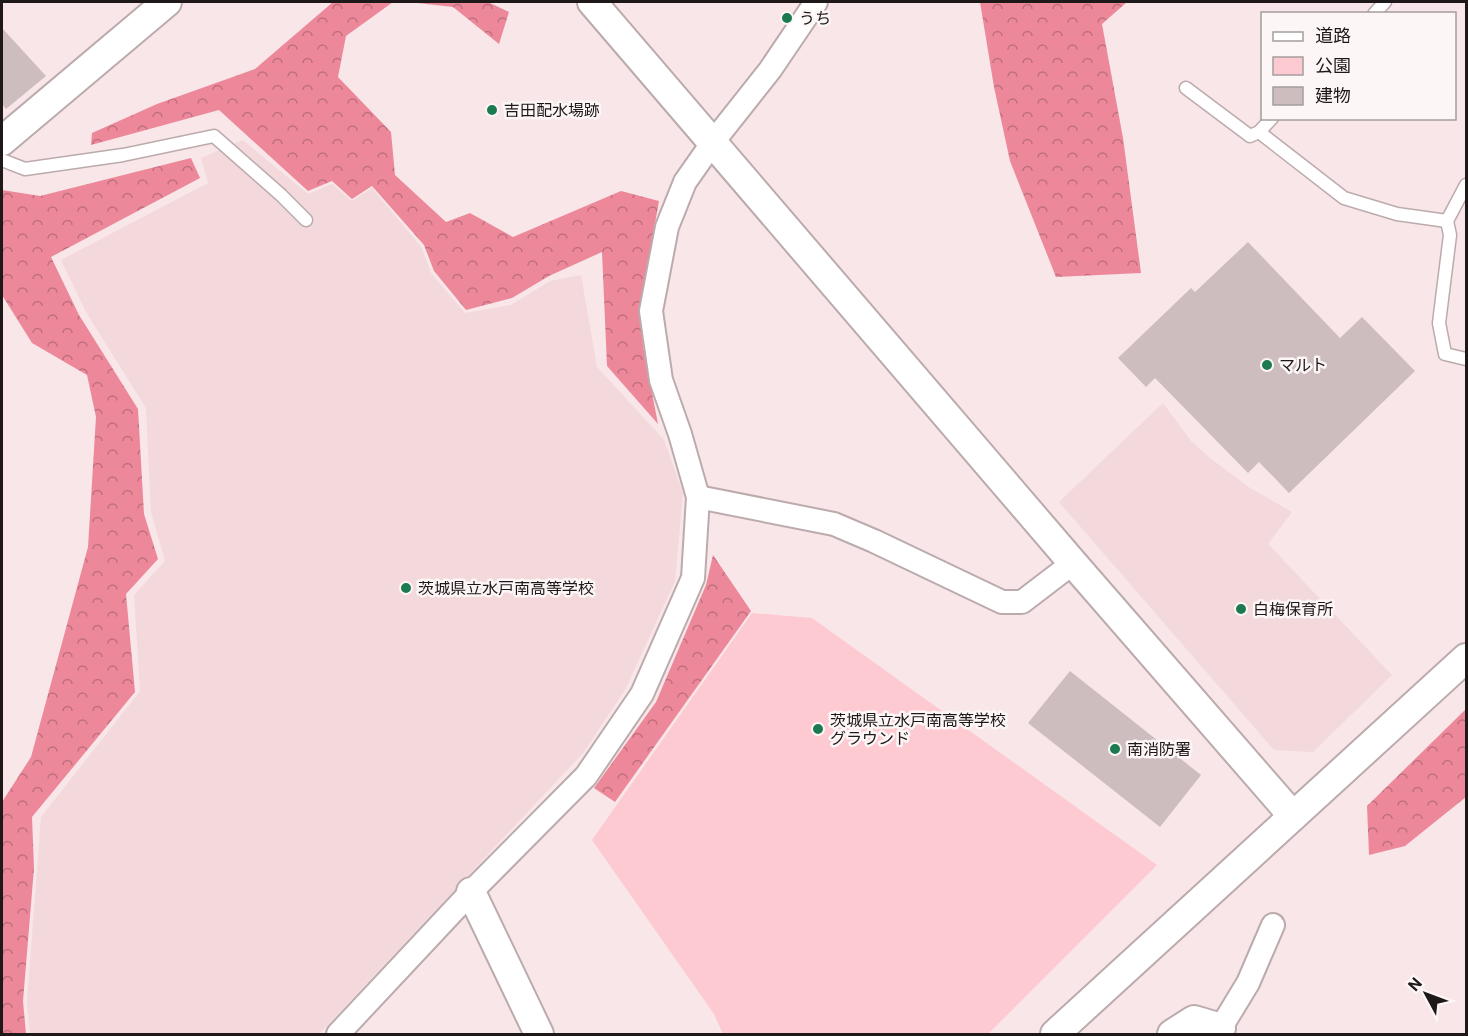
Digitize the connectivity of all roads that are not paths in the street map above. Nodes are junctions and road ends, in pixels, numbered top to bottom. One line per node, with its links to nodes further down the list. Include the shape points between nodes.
1 (166, 2): 7 (street)
2 (592, 2): 8 (street)
3 (816, 2): 8 (street, via 770,70)
4 (1186, 88): 6 (lane, via 1250,136)
5 (1270, 120): 6 (lane)
6 (1259, 132): 12 (lane, via 1344,198 1396,214)
7 (2, 141)
8 (713, 142): 14 (street, via 685,182 667,227 651,311 662,381); 15 (street)
9 (2, 160): 11 (lane, via 25,169 123,155 214,136)
10 (1467, 185): 12 (lane)
11 (306, 220)
12 (1447, 221): 13 (lane, via 1450,235 1439,323 1444,354)
13 (1467, 359)
14 (698, 497): 15 (street, via 834,524 1002,602 1022,602); 18 (street, via 693,578 642,694 585,776)
15 (1073, 563): 17 (street)
16 (1467, 658): 17 (street)
17 (1293, 816): 23 (street)
18 (471, 892): 21 (street); 22 (street)
19 (1273, 925): 20 (street, via 1248,983)
20 (1219, 1031): 24 (street, via 1194,1020)
21 (338, 1035)
22 (539, 1035)
23 (1054, 1035)
24 (1172, 1035)

